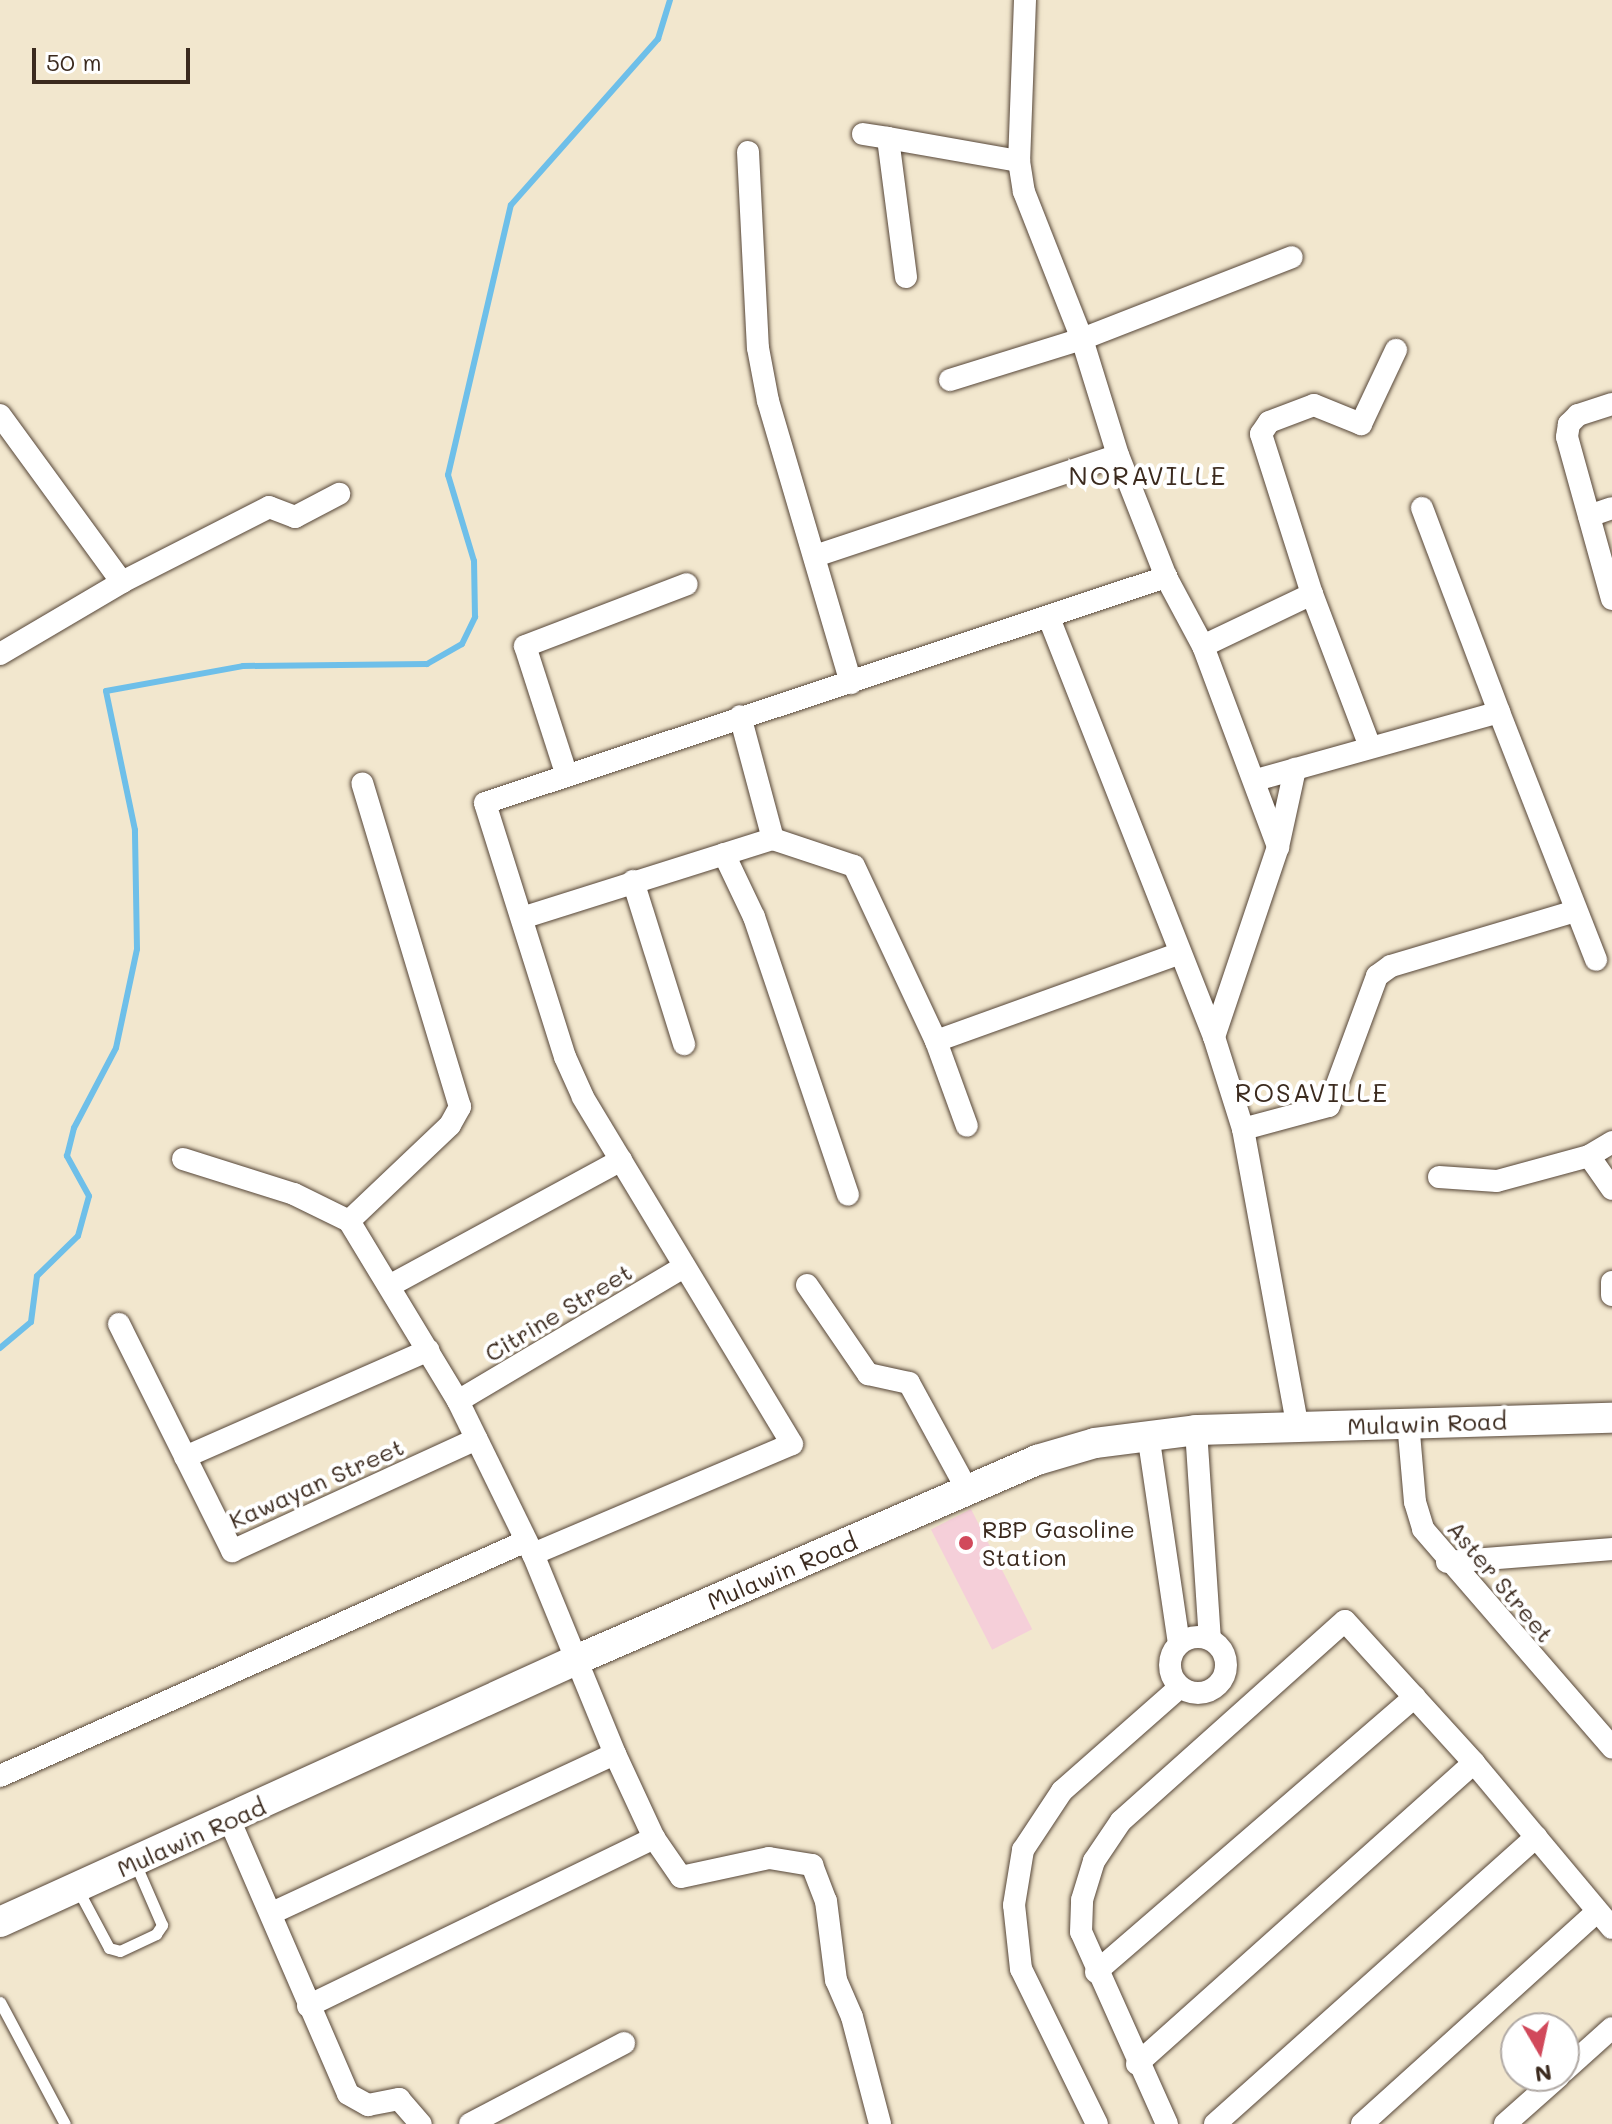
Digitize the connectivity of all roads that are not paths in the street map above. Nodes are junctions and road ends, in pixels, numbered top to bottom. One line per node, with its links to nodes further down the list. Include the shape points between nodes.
1 (1025, 0): 5 (street)
2 (863, 134): 3 (street)
3 (888, 138): 5 (street); 7 (street)
4 (748, 152): 18 (street, via 758,348 768,401)
5 (1019, 161): 8 (street, via 1024,192)
6 (1292, 257): 8 (street)
7 (906, 277)
8 (1082, 339): 10 (street); 13 (street)
9 (1396, 350): 22 (street, via 1361,424 1314,405 1269,422 1261,434 1278,501)
10 (950, 380)
11 (1612, 404): 17 (street, via 1578,415 1569,424 1567,437)
12 (0, 415): 20 (street)
13 (1118, 455): 18 (street); 19 (street)
14 (339, 494): 20 (street, via 295,517 269,507)
15 (1422, 508): 28 (street)
16 (1612, 508): 17 (street)
17 (1589, 516): 23 (street)
18 (815, 556): 27 (street)
19 (1166, 577): 24 (street); 25 (street)
20 (122, 582): 26 (street)
21 (687, 584): 32 (street, via 525,646)
22 (1312, 594): 25 (street); 30 (street)
23 (1612, 599)
24 (1049, 618): 27 (street); 41 (street)
25 (1203, 646): 33 (street)
26 (2, 650)
27 (851, 683): 29 (street)
28 (1499, 712): 30 (street); 39 (street)
29 (740, 716): 32 (street); 35 (street)
30 (1370, 747): 31 (street)
31 (1295, 769): 33 (street); 36 (street)
32 (566, 773): 40 (street, via 485,803)
33 (1256, 780): 36 (street)
34 (362, 783): 55 (street, via 460,1107 450,1125)
35 (773, 839): 37 (street); 44 (street, via 854,866)
36 (1278, 847): 43 (street)
37 (724, 854): 38 (street); 54 (street, via 754,917)
38 (633, 881): 40 (street); 45 (street)
39 (1575, 911): 42 (street); 47 (street, via 1391,966 1377,976 1329,1106)
40 (522, 918): 51 (street, via 565,1057)
41 (1177, 954): 43 (street); 44 (street)
42 (1596, 960)
43 (1214, 1037): 47 (street)
44 (936, 1041): 46 (street)
45 (684, 1044)
46 (967, 1126)
47 (1243, 1129): 67 (street)
48 (1612, 1142): 49 (street)
49 (1589, 1156): 52 (street, via 1497,1181); 53 (street)
50 (183, 1159): 55 (street, via 294,1194)
51 (621, 1160): 56 (street); 58 (street)
52 (1439, 1177)
53 (1612, 1189)
54 (848, 1194)
55 (349, 1221): 58 (street)
56 (684, 1267): 63 (street, Citrine Street); 74 (street, via 792,1444)
57 (1612, 1282): 60 (street)
58 (391, 1285): 62 (street)
59 (807, 1285): 71 (street, via 868,1374 894,1378 915,1391)
60 (1612, 1295)
61 (119, 1324): 70 (street, Kawayan Street)
62 (429, 1350): 63 (street); 70 (street)
63 (458, 1401): 69 (street)
64 (1612, 1418): 65 (main road, Mulawin Road)
65 (1408, 1422): 67 (main road, Mulawin Road); 76 (street, Aster Street, via 1415,1502 1423,1529)
66 (1196, 1430): 67 (main road, Mulawin Road); 68 (main road, Mulawin Road); 72 (street)
67 (1298, 1430)
68 (1148, 1434): 71 (main road, Mulawin Road, via 1037,1460); 73 (street)
69 (477, 1439): 70 (street, Kawayan Street, via 232,1551); 74 (street)
70 (185, 1457)
71 (968, 1491): 79 (main road, Mulawin Road)
72 (1203, 1535): 73 (street); 77 (street)
73 (1164, 1538): 78 (street)
74 (530, 1547): 79 (street); 85 (street)
75 (1612, 1549): 76 (street)
76 (1447, 1562): 82 (street, Aster Street)
77 (1210, 1639): 78 (street); 80 (street, via 1225,1657 1223,1680 1203,1693)
78 (1179, 1644): 80 (street, via 1170,1666)
79 (576, 1660): 83 (street); 86 (main road, Mulawin Road)
80 (1180, 1687): 106 (street, via 1062,1791 1023,1850 1014,1905 1021,1969)
81 (1415, 1697): 84 (street); 94 (street); 94 (street, via 1345,1621 1121,1821 1094,1861 1082,1900 1081,1932)
82 (1612, 1747)
83 (615, 1754): 88 (street); 91 (street)
84 (1474, 1763): 87 (street); 100 (street)
85 (0, 1776)
86 (230, 1821): 89 (main road, Mulawin Road); 91 (street)
87 (1536, 1837): 92 (street); 108 (street)
88 (654, 1838): 96 (street); 105 (street, via 681,1877 769,1858 812,1865 826,1901 836,1980 852,2017)
89 (135, 1863): 90 (main road, Mulawin Road); 90 (lane, via 162,1925 156,1934 120,1951 109,1948)
90 (77, 1888): 93 (main road, Mulawin Road)
91 (272, 1913): 96 (street)
92 (1604, 1920): 109 (street)
93 (0, 1922)
94 (1096, 1972): 100 (street)
95 (0, 2002): 102 (lane)
96 (308, 2006): 103 (street, via 348,2094 368,2105 399,2099)
97 (1612, 2028): 99 (street)
98 (624, 2043): 104 (street)
99 (1580, 2057)
100 (1137, 2064): 107 (street)
101 (1541, 2092): 110 (street)
102 (65, 2124)
103 (421, 2124)
104 (470, 2124)
105 (880, 2124)
106 (1097, 2124)
107 (1167, 2124)
108 (1215, 2124)
109 (1362, 2124)
110 (1505, 2124)

